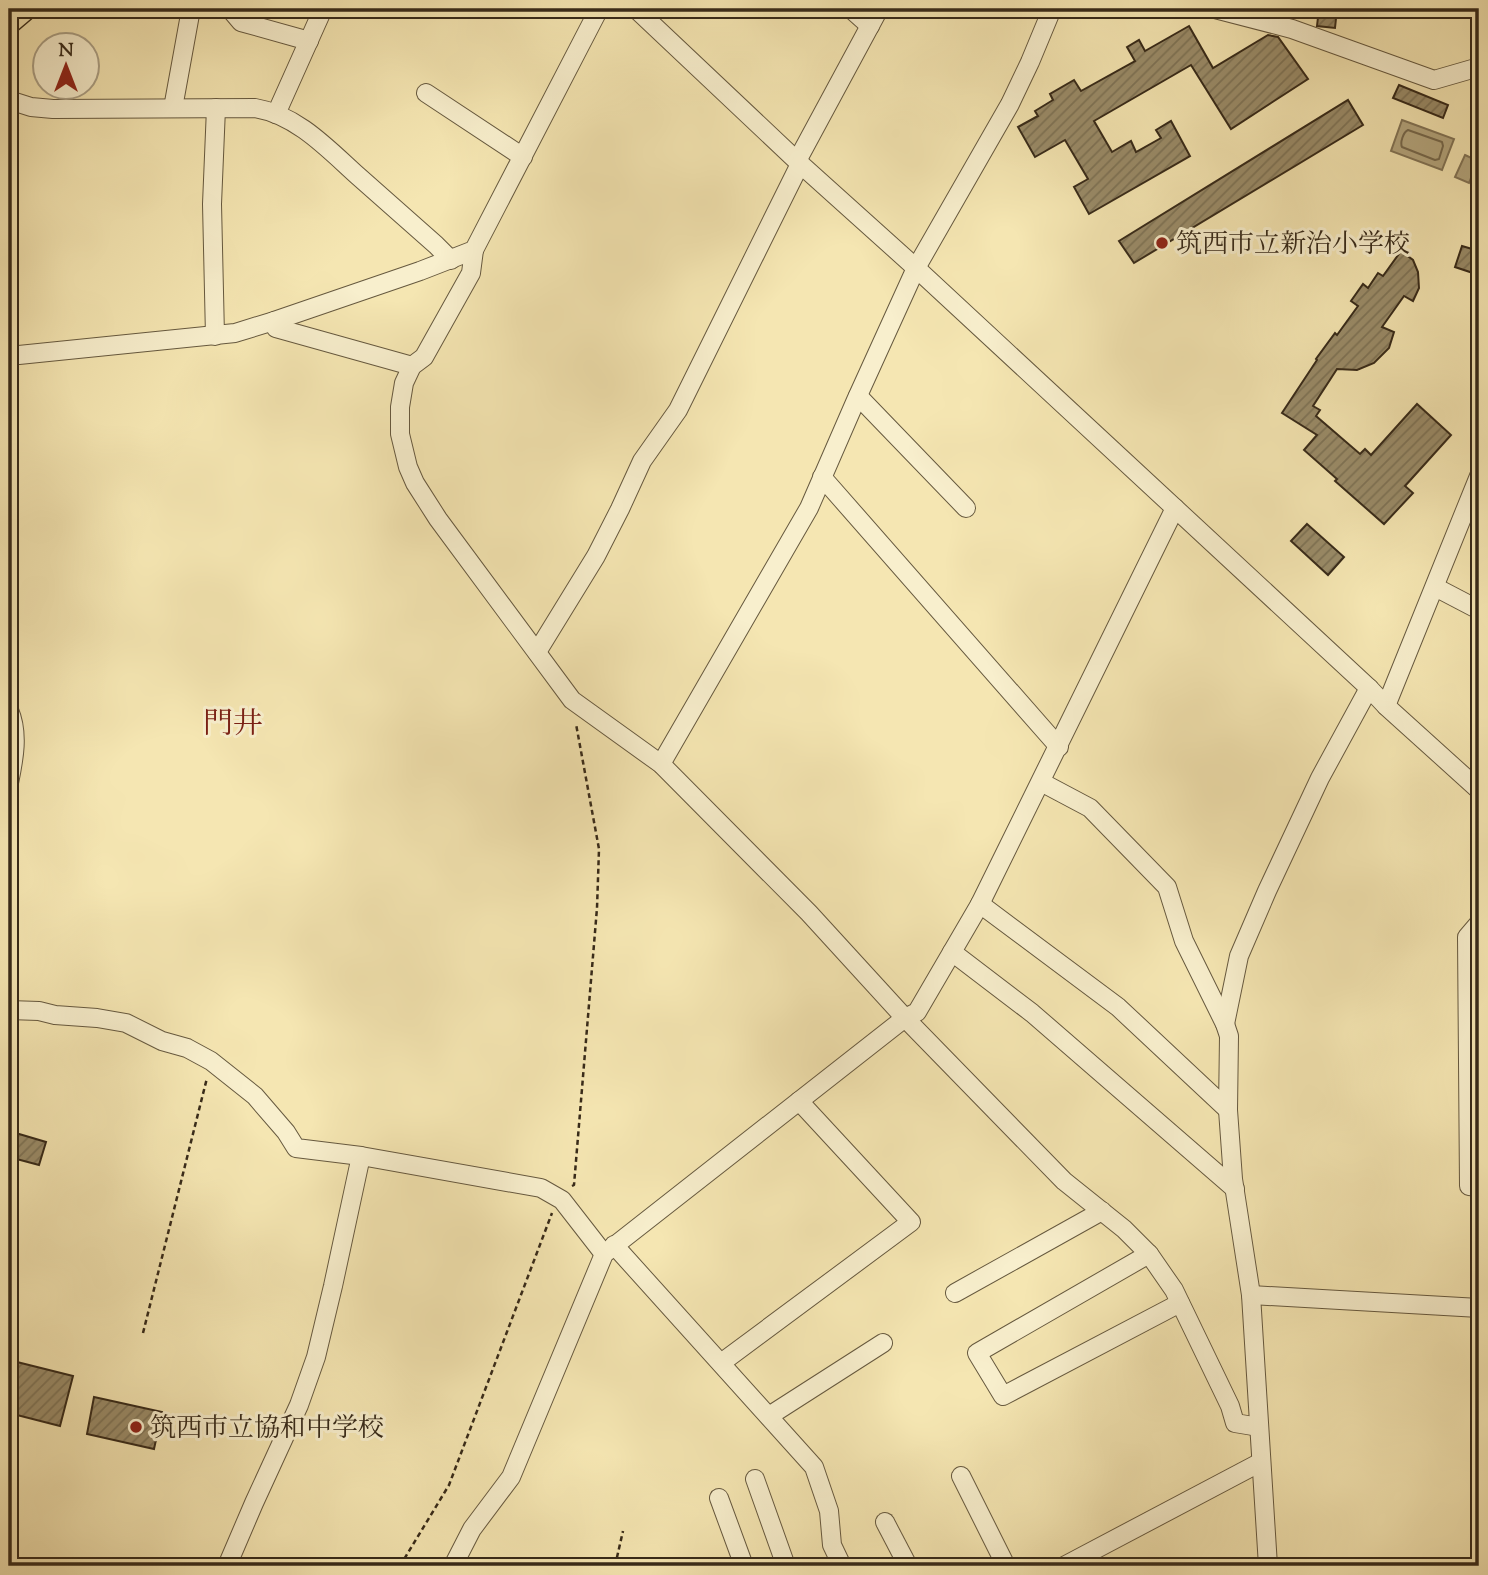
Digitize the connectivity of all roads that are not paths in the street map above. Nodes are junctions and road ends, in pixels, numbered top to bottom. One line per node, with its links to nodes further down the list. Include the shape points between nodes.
1 (22, 9): 11 (highway)
2 (191, 9): 17 (street)
3 (231, 9): 13 (street, via 241,22)
4 (323, 9): 13 (street)
5 (599, 9): 20 (street)
6 (636, 9): 21 (street)
7 (851, 9): 12 (street)
8 (879, 9): 12 (street)
9 (1052, 9): 24 (street, via 1010,104)
10 (1215, 9): 14 (street, via 1293,29 1434,80)
11 (9, 20)
12 (870, 26): 21 (street)
13 (309, 41): 19 (street)
14 (1479, 67)
15 (426, 93): 20 (street)
16 (9, 100): 17 (street, via 53,109)
17 (173, 108): 18 (street)
18 (216, 108): 19 (street, via 255,108); 26 (street, via 212,204)
19 (276, 114): 23 (street, via 310,134)
20 (523, 157): 22 (street)
21 (798, 162): 24 (street); 36 (street, via 678,410 642,461 596,556)
22 (474, 250): 23 (street); 28 (street, via 471,273 424,357)
23 (451, 260): 25 (street)
24 (916, 268): 29 (street); 33 (street)
25 (274, 321): 26 (street); 28 (street, via 276,328)
26 (215, 336): 27 (street)
27 (9, 356)
28 (412, 366): 36 (street, via 400,407 402,448 411,475 438,519)
29 (858, 396): 31 (street); 32 (street)
30 (1479, 476): 34 (street)
31 (822, 477): 40 (street); 41 (street, via 809,508)
32 (966, 508)
33 (1175, 508): 37 (street); 40 (street)
34 (1435, 587): 35 (street); 38 (street)
35 (1479, 611)
36 (537, 652): 41 (street, via 572,700)
37 (1368, 688): 38 (street); 50 (street, via 1320,778 1239,956)
38 (1385, 706): 44 (street)
39 (9, 709): 43 (street, via 15,744)
40 (1059, 747): 42 (street)
41 (661, 764): 49 (street, via 809,913)
42 (1041, 782): 45 (street); 50 (street, via 1090,808 1167,887 1184,941)
43 (9, 783)
44 (1479, 790)
45 (980, 904): 47 (street); 52 (street, via 1118,1007)
46 (1479, 923): 54 (street, via 1467,937 1469,1186)
47 (952, 952): 49 (street, via 917,1012); 55 (street, via 1032,1013)
48 (9, 1010): 53 (street, via 126,1023 187,1048 255,1096 296,1148)
49 (905, 1018): 51 (street); 56 (street, via 1064,1181)
50 (1225, 1024): 52 (street, via 1229,1036)
51 (799, 1101): 57 (street); 64 (street, via 911,1222)
52 (1228, 1110): 55 (street)
53 (361, 1156): 57 (street, via 541,1188 562,1200); 73 (street, via 316,1357)
54 (1479, 1187)
55 (1235, 1189): 60 (street)
56 (1102, 1211): 58 (street); 59 (street)
57 (609, 1249): 64 (street); 74 (street, via 512,1477 472,1529)
58 (1149, 1254): 61 (street); 61 (street, via 977,1353 1003,1396)
59 (955, 1293)
60 (1251, 1295): 62 (street); 66 (street)
61 (1180, 1303): 66 (street, via 1235,1423)
62 (1479, 1308)
63 (883, 1343): 65 (street)
64 (721, 1363): 65 (street)
65 (769, 1416): 77 (street, via 814,1467 829,1511 832,1545)
66 (1259, 1427): 67 (street)
67 (1261, 1462): 72 (street); 81 (street)
68 (961, 1476): 79 (street)
69 (755, 1479): 76 (street)
70 (719, 1498): 75 (street)
71 (885, 1522): 78 (street)
72 (1080, 1561): 80 (street)
73 (227, 1566)
74 (453, 1566)
75 (744, 1566)
76 (786, 1566)
77 (842, 1566)
78 (908, 1566)
79 (1006, 1566)
80 (1064, 1566)
81 (1268, 1566)

